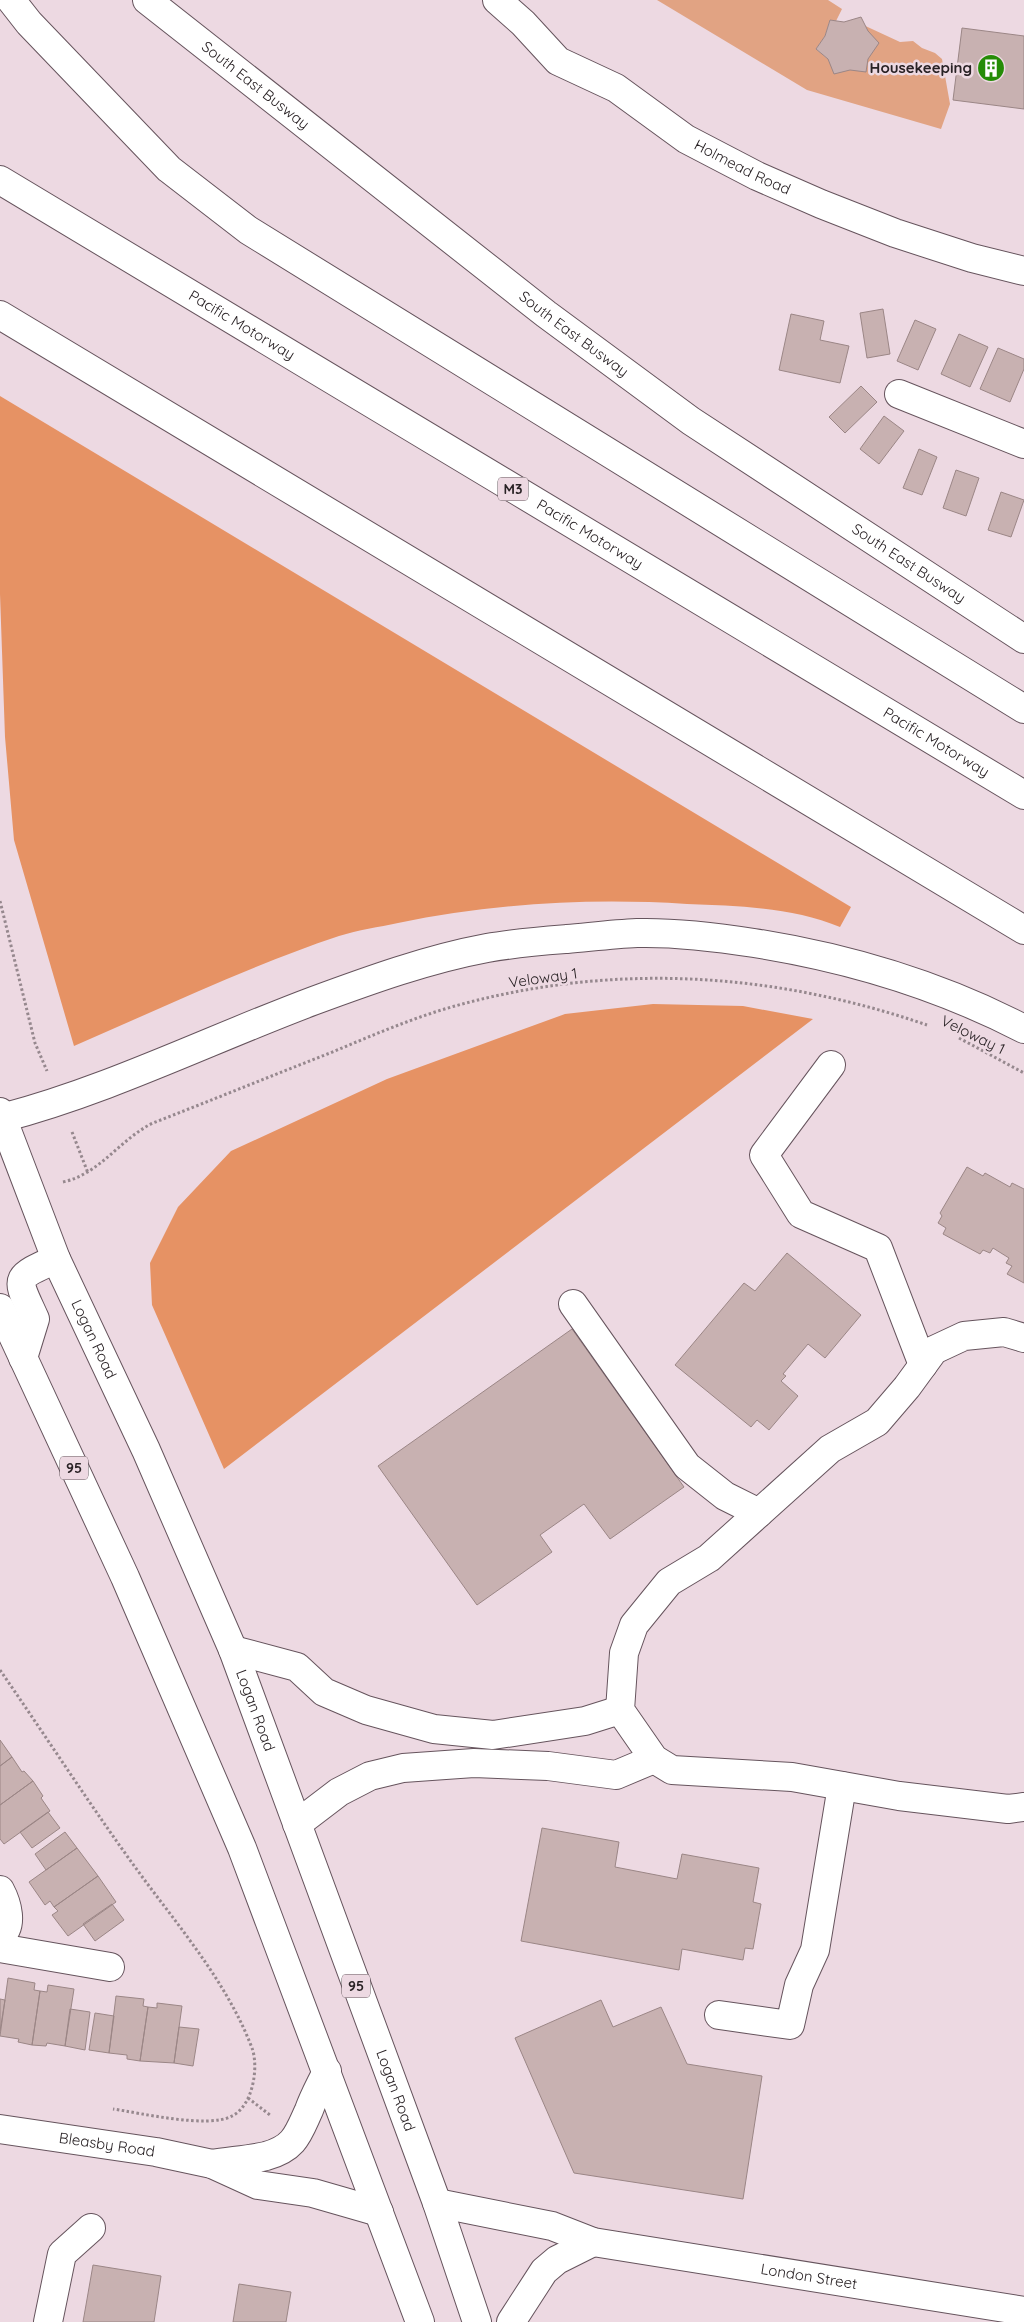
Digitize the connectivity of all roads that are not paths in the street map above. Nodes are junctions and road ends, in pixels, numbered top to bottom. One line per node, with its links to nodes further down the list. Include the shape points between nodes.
1 (11, 0): 10 (main road, via 169,169 248,230)
2 (147, 0): 9 (main road, South East Busway, via 546,314 691,421)
3 (497, 0): 5 (main road, Holmead Road, via 558,61 616,88 686,139 758,176 895,233)
4 (1, 181): 11 (main road, Pacific Motorway / M3)
5 (1024, 271)
6 (8, 320): 12 (main road)
7 (899, 394): 8 (main road)
8 (1024, 444)
9 (1024, 639)
10 (1024, 709)
11 (1024, 795)
12 (1024, 930)
13 (1024, 1029): 15 (main road, via 950,993 791,948 693,935 638,933 590,937 486,948 408,969 312,1002 60,1102)
14 (831, 1065): 21 (main road, via 764,1155 800,1214 878,1248)
15 (1, 1116): 16 (main road, Logan Road / 95)
16 (56, 1259): 20 (main road, via 27,1272 22,1279 22,1290 35,1320); 23 (main road, Logan Road / 95, via 146,1450)
17 (573, 1304): 22 (main road, via 687,1466 725,1496)
18 (0, 1308): 20 (main road, 95)
19 (1024, 1338): 21 (main road, via 1004,1332 964,1336 934,1350)
20 (23, 1358): 34 (main road, 95, via 189,1722 242,1848)
21 (923, 1365): 22 (main road, via 877,1422 830,1449)
22 (759, 1513): 24 (main road, via 710,1558 669,1582 634,1625 624,1653)
23 (233, 1650): 24 (main road, via 297,1668 324,1692 366,1710 434,1729 493,1735 585,1721); 28 (main road, Logan Road / 95)
24 (620, 1710): 25 (main road)
25 (654, 1759): 26 (main road, via 672,1770 792,1777); 28 (main road, via 616,1775 548,1766 483,1764 403,1768 370,1776 347,1788)
26 (842, 1786): 27 (main road, via 1008,1809); 33 (main road, via 816,1950 799,1985 790,2025)
27 (1024, 1807)
28 (297, 1824): 37 (main road, Logan Road / 95)
29 (0, 1890): 30 (main road, via 8,1910 7,1926)
30 (0, 1936)
31 (0, 1948): 32 (main road)
32 (110, 1967)
33 (719, 2015)
34 (327, 2071): 36 (main road, Bleasby Road, via 302,2129 290,2144 265,2156); 38 (main road, 95)
35 (0, 2129): 36 (main road, Bleasby Road)
36 (212, 2164): 38 (main road, Bleasby Road, via 258,2184 313,2193)
37 (437, 2202): 40 (main road, London Street, via 552,2226); 44 (main road, Logan Road / 95)
38 (379, 2212): 43 (main road, 95)
39 (91, 2228): 42 (main road, via 62,2254)
40 (593, 2242): 41 (main road, London Street); 45 (main road, via 557,2260 544,2271)
41 (1024, 2310)
42 (48, 2322)
43 (420, 2322)
44 (476, 2322)
45 (511, 2322)

